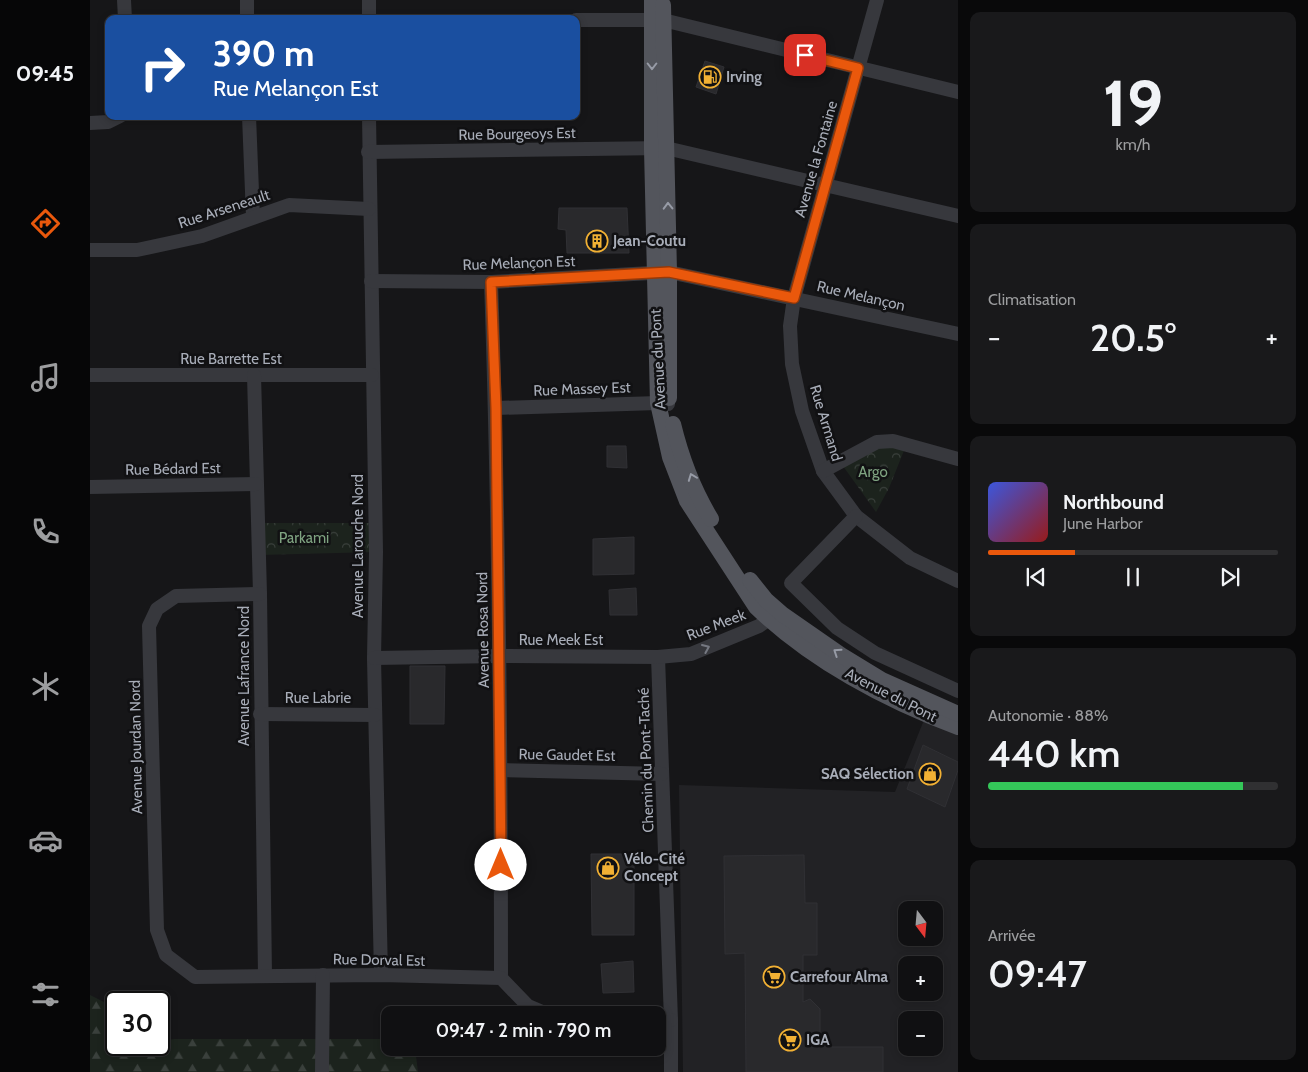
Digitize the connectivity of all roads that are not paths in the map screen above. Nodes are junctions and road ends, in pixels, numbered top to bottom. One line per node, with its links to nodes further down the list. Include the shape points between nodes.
1 (124, 0): 7 (street)
2 (246, 0): 8 (street)
3 (369, 0): 9 (street)
4 (652, 0): 11 (main road, Avenue du Pont)
5 (663, 0): 11 (main road, Avenue du Pont)
6 (877, 0): 12 (street, Avenue la Fontaine)
7 (125, 15)
8 (247, 15)
9 (369, 15)
10 (580, 20): 11 (street)
11 (658, 20): 12 (street); 18 (main road, Avenue du Pont)
12 (858, 68): 13 (street); 20 (street, Avenue la Fontaine)
13 (958, 92)
14 (112, 120): 17 (street)
15 (249, 120): 23 (street)
16 (369, 120): 19 (street, Avenue Larouche Nord)
17 (90, 123)
18 (659, 148): 19 (street, Rue Bourgeoys Est); 20 (street, Rue Bourgeoys Est); 25 (main road, Avenue du Pont)
19 (368, 152): 21 (street, Avenue Larouche Nord)
20 (825, 185): 22 (street, Rue Bourgeoys Est); 28 (street, Avenue la Fontaine)
21 (369, 209): 23 (street, Rue Arseneault, via 289,205); 26 (street, Avenue Larouche Nord)
22 (958, 216)
23 (252, 217): 24 (street, Rue Arseneault, via 202,236 137,250)
24 (90, 250)
25 (662, 272): 27 (street, Rue Melançon Est); 28 (street, Rue Melançon); 33 (main road, Avenue du Pont)
26 (371, 281): 27 (street, Rue Melançon Est); 32 (street, Avenue Larouche Nord)
27 (491, 282): 34 (street, Avenue Rosa Nord)
28 (794, 298): 29 (street, Rue Melançon); 36 (street, Rue Armand, via 790,326 792,364 802,411)
29 (958, 334)
30 (90, 375): 31 (street, Rue Barrette Est)
31 (254, 375): 32 (street, Rue Barrette Est); 37 (street, Avenue Lafrance Nord)
32 (372, 375): 45 (street, Avenue Larouche Nord, via 376,552)
33 (663, 404): 34 (street, Rue Massey Est); 42 (main road, Avenue du Pont, via 701,502)
34 (496, 408): 43 (street, Avenue Rosa Nord)
35 (958, 460): 36 (street, via 893,441 877,442)
36 (824, 471): 39 (street, Rue Armand)
37 (256, 484): 38 (street, Rue Bédard Est); 41 (street, Avenue Lafrance Nord)
38 (90, 487)
39 (856, 516): 40 (street, Rue Armand, via 910,558); 46 (street, via 791,583 837,628 860,643)
40 (958, 581)
41 (260, 594): 47 (street, Avenue Lafrance Nord); 56 (street, Avenue Jourdan Nord, via 176,596 157,609 150,626 157,930 166,955)
42 (775, 616): 44 (street, Rue Meek, one-way to 42, via 691,654 759,626); 48 (main road, Avenue du Pont, one-way to 42, via 882,680); 50 (main road, Avenue du Pont, via 813,653 874,689)
43 (499, 656): 44 (street, Rue Meek Est); 45 (street, Rue Meek Est); 51 (street, Avenue Rosa Nord)
44 (658, 657): 52 (street, Chemin du Pont-Taché)
45 (374, 658): 49 (street, Avenue Larouche Nord)
46 (958, 691)
47 (260, 714): 49 (street, Rue Labrie); 54 (street, Avenue Lafrance Nord)
48 (958, 714)
49 (375, 715): 53 (street, Avenue Larouche Nord)
50 (958, 728)
51 (501, 770): 52 (street, Rue Gaudet Est); 57 (street, Avenue Rosa Nord)
52 (662, 774): 59 (street, Chemin du Pont-Taché)
53 (381, 975): 55 (street, Rue Dorval Est); 57 (street, Rue Dorval Est)
54 (265, 976): 55 (street, Rue Dorval Est); 56 (street, Rue Dorval Est)
55 (323, 976): 61 (street)
56 (195, 977)
57 (501, 978): 58 (street)
58 (528, 1006)
59 (664, 1006)
60 (666, 1035): 62 (street, Chemin du Pont-Taché)
61 (322, 1072)
62 (671, 1072)

